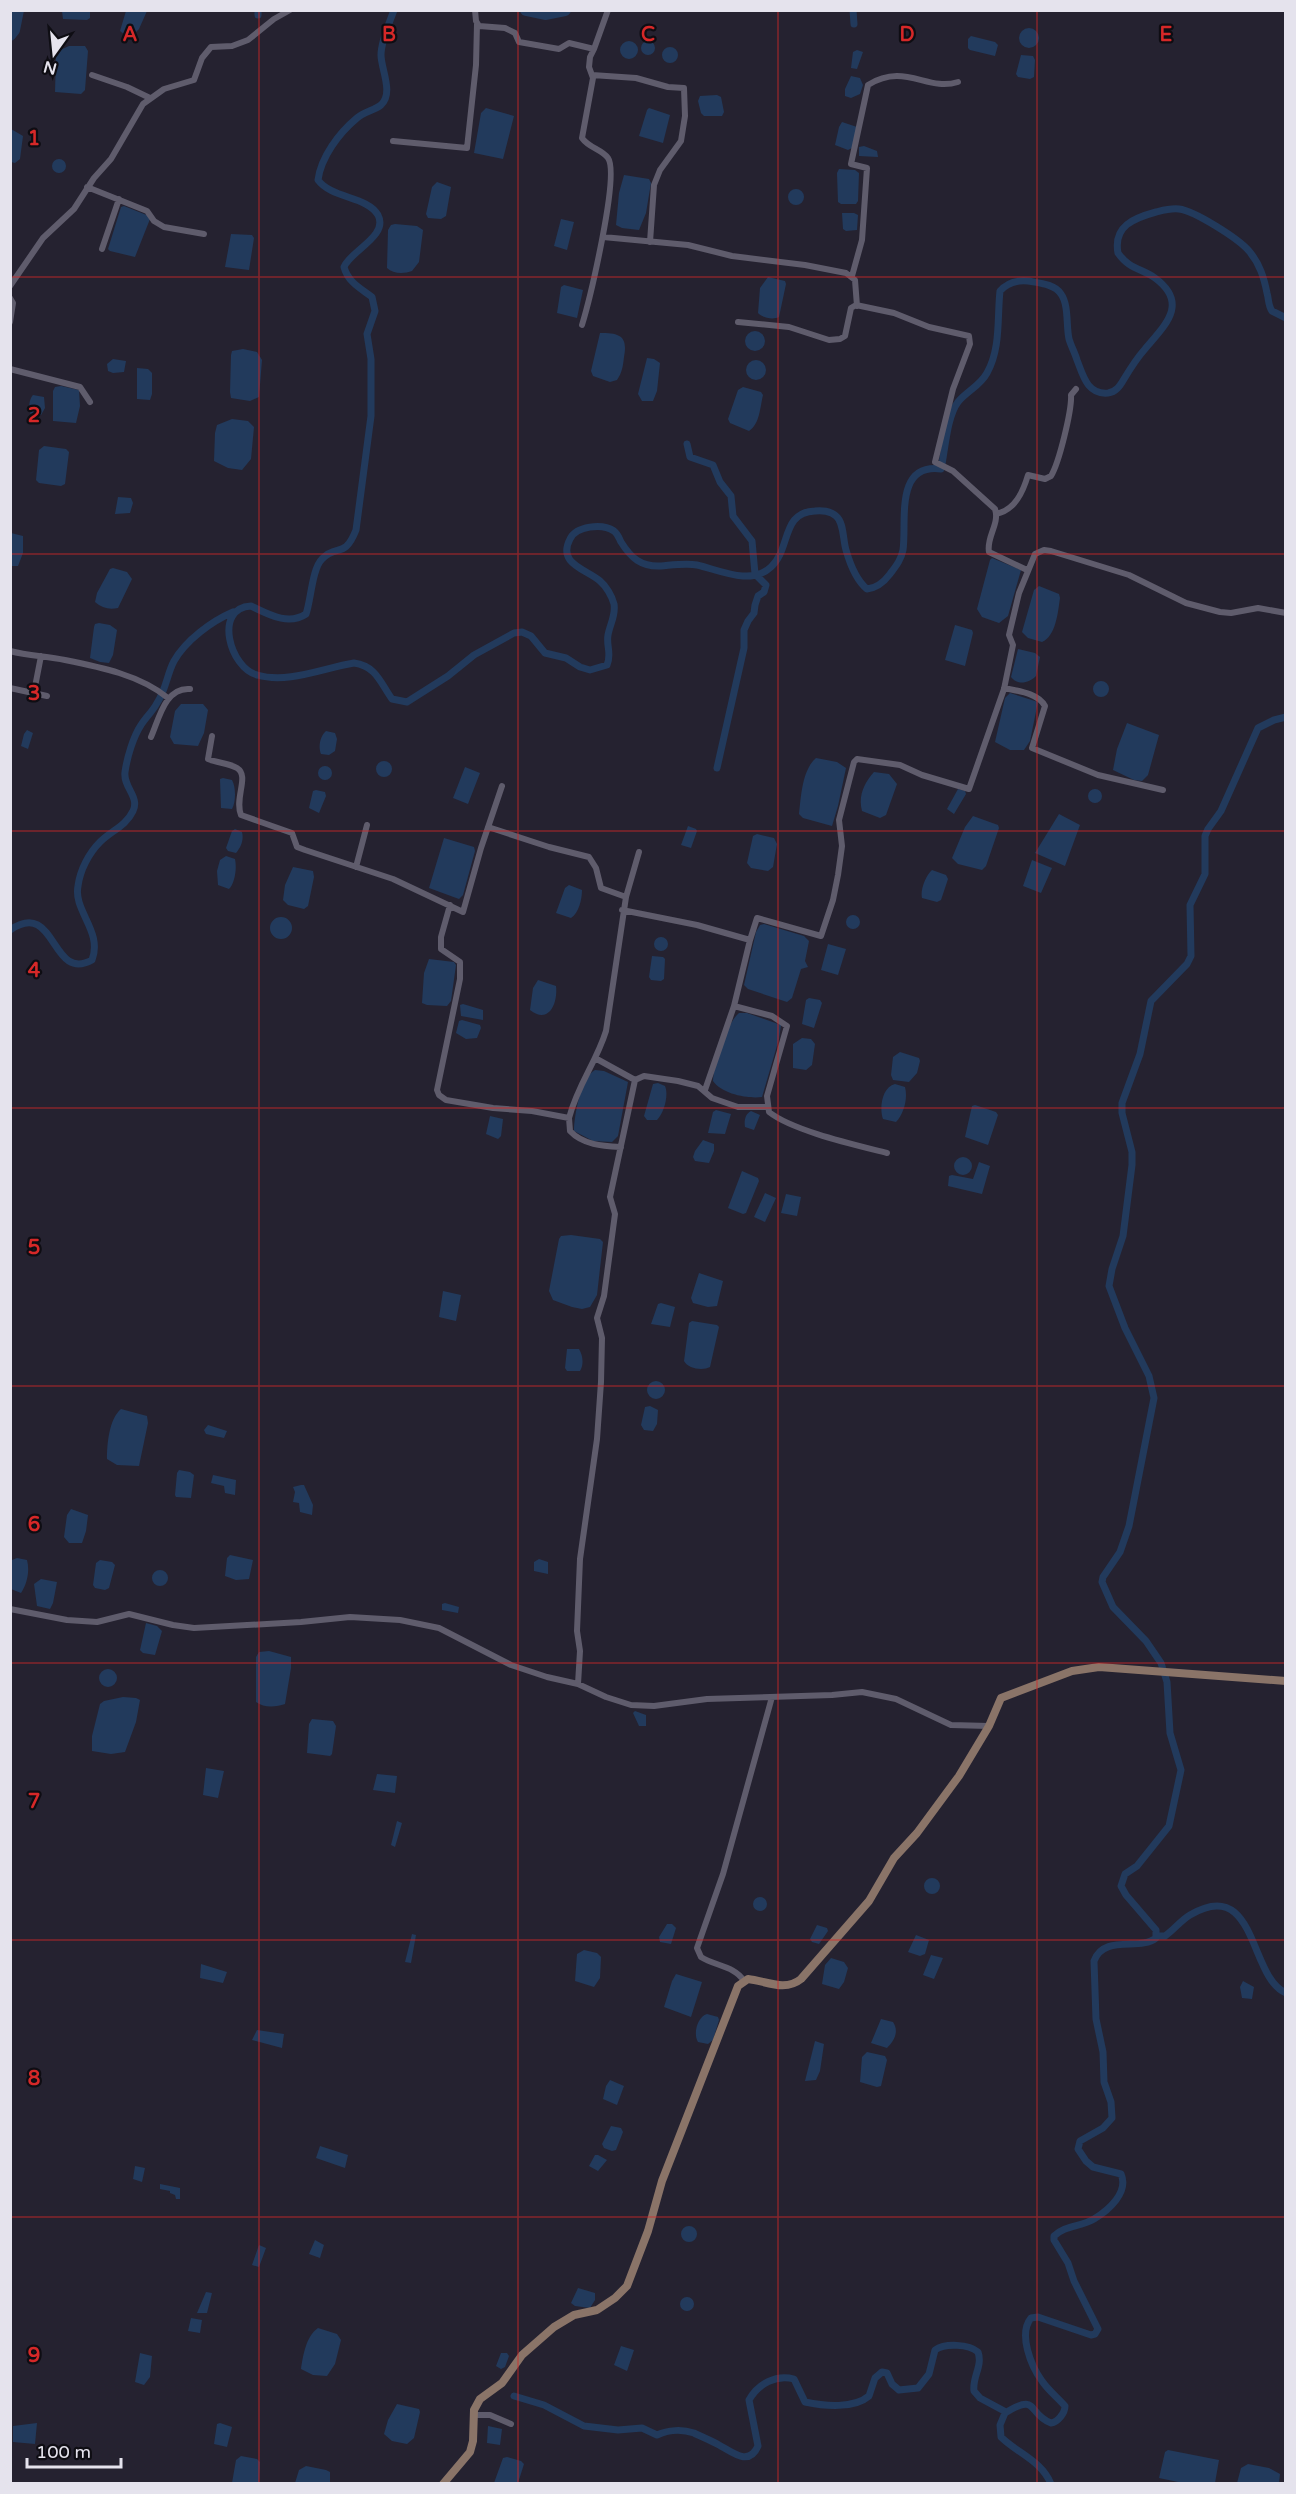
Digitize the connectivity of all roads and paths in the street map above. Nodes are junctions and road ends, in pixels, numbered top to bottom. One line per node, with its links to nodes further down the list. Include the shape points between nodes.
1 (290, 10): 9 (street, via 248,40 211,47 194,80 164,89)
2 (475, 10): 4 (street)
3 (608, 10): 5 (street)
4 (477, 24): 5 (street, via 505,28 523,43 559,49 569,43); 10 (street, via 466,148)
5 (594, 49): 7 (street, via 589,67)
6 (92, 75): 9 (street)
7 (592, 75): 14 (street, via 582,138 607,157 609,163); 15 (street, via 636,78 684,88 686,116 681,141 654,185)
8 (958, 82): 17 (street, via 947,84 901,75 868,85 851,164 867,168 862,240)
9 (150, 98): 11 (street, via 111,159)
10 (393, 141)
11 (87, 188): 12 (street); 18 (street, via 74,209 43,238)
12 (119, 198): 13 (street, via 147,211 164,227); 16 (street)
13 (204, 234)
14 (603, 237): 15 (street); 23 (street)
15 (650, 242): 17 (street, via 688,244 732,256 805,265)
16 (102, 249)
17 (852, 276): 20 (street)
18 (10, 286)
19 (10, 298): 21 (street)
20 (857, 306): 22 (street, via 851,308 845,336 840,339 829,340 789,327); 27 (street, via 969,336 970,344 945,416 935,462 946,467)
21 (10, 322)
22 (738, 322)
23 (582, 325)
24 (10, 369): 26 (street, via 80,387)
25 (1076, 389): 27 (street, via 1071,394 1051,477 1028,475 1010,510)
26 (90, 402)
27 (996, 514): 28 (street, via 989,552)
28 (1027, 570): 29 (street, via 1035,554 1044,550 1129,575 1186,603 1220,612 1258,608); 34 (street, via 1009,635 1013,645)
29 (1286, 613)
30 (10, 651): 31 (street)
31 (41, 656): 35 (street); 37 (street, via 136,679)
32 (10, 688): 35 (street)
33 (190, 688): 37 (street, via 179,689)
34 (1004, 688): 41 (street, via 1032,695 1045,706 1032,748 1098,775); 49 (street, via 969,789 922,776 900,765 857,759 839,820 842,846 838,875 821,936 757,918)
35 (34, 692): 36 (street)
36 (47, 696)
37 (167, 697): 39 (street)
38 (212, 736): 45 (street, via 208,759 242,772 238,800 241,814 292,833 297,847)
39 (151, 737)
40 (502, 786): 43 (street)
41 (1163, 790)
42 (367, 825): 45 (street)
43 (488, 827): 46 (street, via 589,856 601,888); 47 (street, via 464,912)
44 (639, 852): 46 (street)
45 (356, 867): 47 (street, via 393,879)
46 (626, 897): 48 (street)
47 (450, 906): 55 (street, via 441,949 460,962 460,978 439,1095 446,1100)
48 (623, 910): 49 (street); 51 (street, via 606,1031)
49 (750, 939): 50 (street)
50 (734, 1006): 53 (street); 54 (street, via 772,1016 787,1026)
51 (595, 1058): 52 (street); 55 (street, via 582,1080)
52 (634, 1080): 53 (street, via 644,1076); 56 (street)
53 (705, 1090): 54 (street, via 712,1098 738,1107)
54 (767, 1107): 57 (street, via 777,1119)
55 (569, 1118): 56 (street, via 570,1131 583,1141)
56 (621, 1147): 60 (street, via 610,1197 615,1214 597,1318 602,1338 601,1382 580,1559)
57 (887, 1153)
58 (10, 1609): 60 (street, via 97,1622 129,1614 194,1628 350,1617 400,1620 439,1628 529,1672)
59 (1286, 1680): 62 (main road, via 1099,1667 1072,1671 1006,1695 998,1702)
60 (578, 1683): 61 (street, via 624,1703 644,1706 707,1698)
61 (772, 1697): 62 (street, via 871,1692 912,1705 951,1725); 63 (street, via 726,1864 697,1945 701,1957 740,1974)
62 (989, 1726): 63 (main road, via 959,1776 894,1858 869,1900 801,1979 787,1986)
63 (744, 1981): 64 (main road, via 734,1996 662,2181 627,2286 597,2310 574,2315 554,2327 522,2355 502,2383 480,2399)
64 (474, 2415): 65 (street, via 490,2415); 66 (main road, via 470,2452)
65 (511, 2424)
66 (443, 2484)

